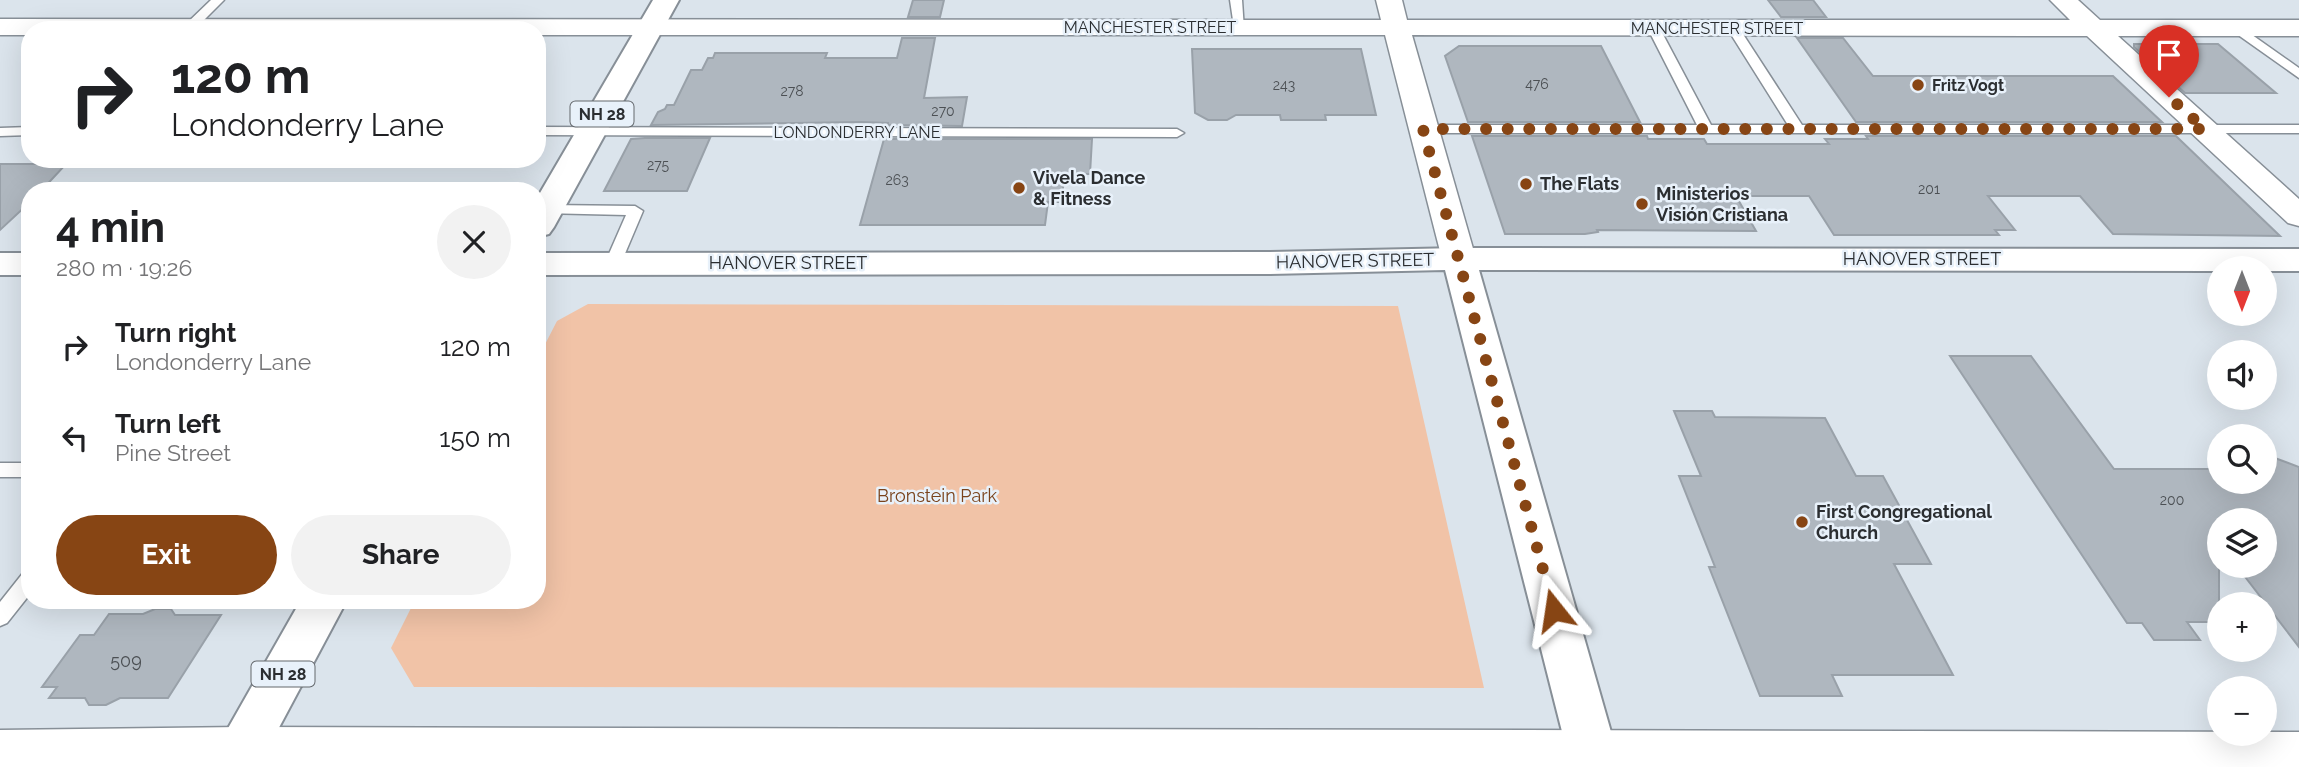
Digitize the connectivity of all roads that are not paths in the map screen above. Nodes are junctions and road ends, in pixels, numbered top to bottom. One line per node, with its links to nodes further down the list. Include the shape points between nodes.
1 (218, 0): 6 (lane)
2 (666, 0): 10 (street, NH 28)
3 (1236, 0): 11 (lane)
4 (2063, 0): 15 (street)
5 (1392, 13): 11 (street, MANCHESTER STREET); 12 (street, MANCHESTER STREET); 19 (street)
6 (196, 21)
7 (0, 27): 8 (street, MANCHESTER STREET)
8 (21, 27)
9 (546, 27): 10 (street, MANCHESTER STREET)
10 (651, 27): 11 (street, MANCHESTER STREET); 26 (street, NH 28)
11 (1240, 27)
12 (1653, 27): 13 (street, MANCHESTER STREET); 20 (lane)
13 (1733, 28): 15 (street, MANCHESTER STREET); 18 (lane)
14 (2299, 28): 16 (street, MANCHESTER STREET)
15 (2093, 29): 16 (street, MANCHESTER STREET); 21 (street)
16 (2238, 29): 17 (lane)
17 (2299, 74)
18 (1797, 128): 20 (lane); 21 (lane)
19 (1423, 129): 20 (lane); 31 (street)
20 (1706, 129)
21 (2205, 129): 22 (lane); 29 (street)
22 (2299, 129)
23 (0, 131): 24 (lane)
24 (21, 131)
25 (546, 131): 26 (lane, LONDONDERRY LANE)
26 (592, 131): 27 (lane, LONDONDERRY LANE); 28 (street, NH 28)
27 (1177, 133)
28 (546, 212)
29 (2299, 216)
30 (546, 219): 33 (lane, via 635,211)
31 (1459, 259): 32 (street, HANOVER STREET); 33 (street, HANOVER STREET); 47 (street)
32 (2299, 260)
33 (613, 263): 36 (street, HANOVER STREET)
34 (0, 264): 35 (street)
35 (21, 264)
36 (546, 264)
37 (0, 470): 38 (lane)
38 (21, 470)
39 (21, 590): 41 (lane)
40 (320, 609): 43 (street, NH 28)
41 (0, 617)
42 (0, 752): 43 (street)
43 (236, 758): 44 (street)
44 (568, 758): 45 (street)
45 (923, 758): 47 (street)
46 (2290, 758): 47 (street)
47 (1594, 760)

